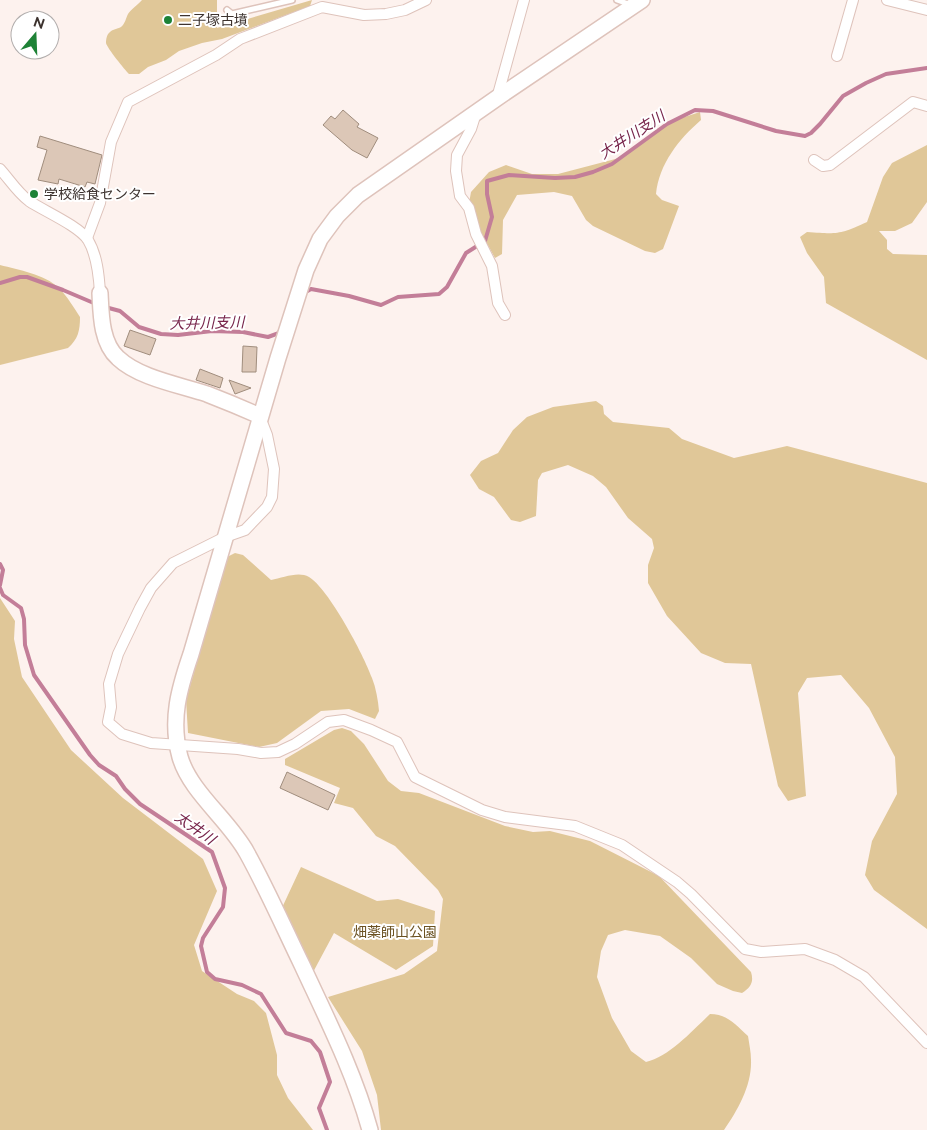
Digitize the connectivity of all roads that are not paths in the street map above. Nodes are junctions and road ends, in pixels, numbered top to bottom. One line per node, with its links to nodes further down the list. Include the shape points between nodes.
1 (292, 0): 10 (lane, via 232,14)
2 (426, 0): 8 (street, via 405,10 364,15)
3 (524, 0): 12 (street)
4 (617, 0): 7 (lane)
5 (852, 0): 11 (street)
6 (887, 0): 9 (street)
7 (638, 3): 12 (street)
8 (323, 4): 17 (street, via 240,39 128,102 111,142 100,203)
9 (925, 6)
10 (227, 10)
11 (837, 56)
12 (497, 98): 14 (street)
13 (927, 106): 15 (street, via 913,102 830,165 823,166)
14 (476, 112): 19 (street, via 457,155 456,171 460,196 469,208 476,234 492,266 498,303); 20 (street, via 358,195 320,239 306,270)
15 (814, 160)
16 (0, 169): 17 (street, via 28,200)
17 (87, 238): 18 (street, via 93,251)
18 (100, 293): 20 (street, via 104,329 118,358 134,369)
19 (505, 315)
20 (260, 416): 21 (street); 21 (street, via 274,469 272,497 245,530)
21 (225, 537): 22 (street, via 179,688 175,715); 22 (street, via 173,563 151,588 118,654 109,684 108,722 122,734 151,744)
22 (177, 744): 23 (street, via 278,752 328,722 344,720 371,730 397,742 415,777 482,810 505,817 576,826 622,845 677,882 745,949 761,952 805,949 835,960 864,977); 24 (street, via 190,779 246,851 340,1047)
23 (927, 1043)
24 (370, 1130)

